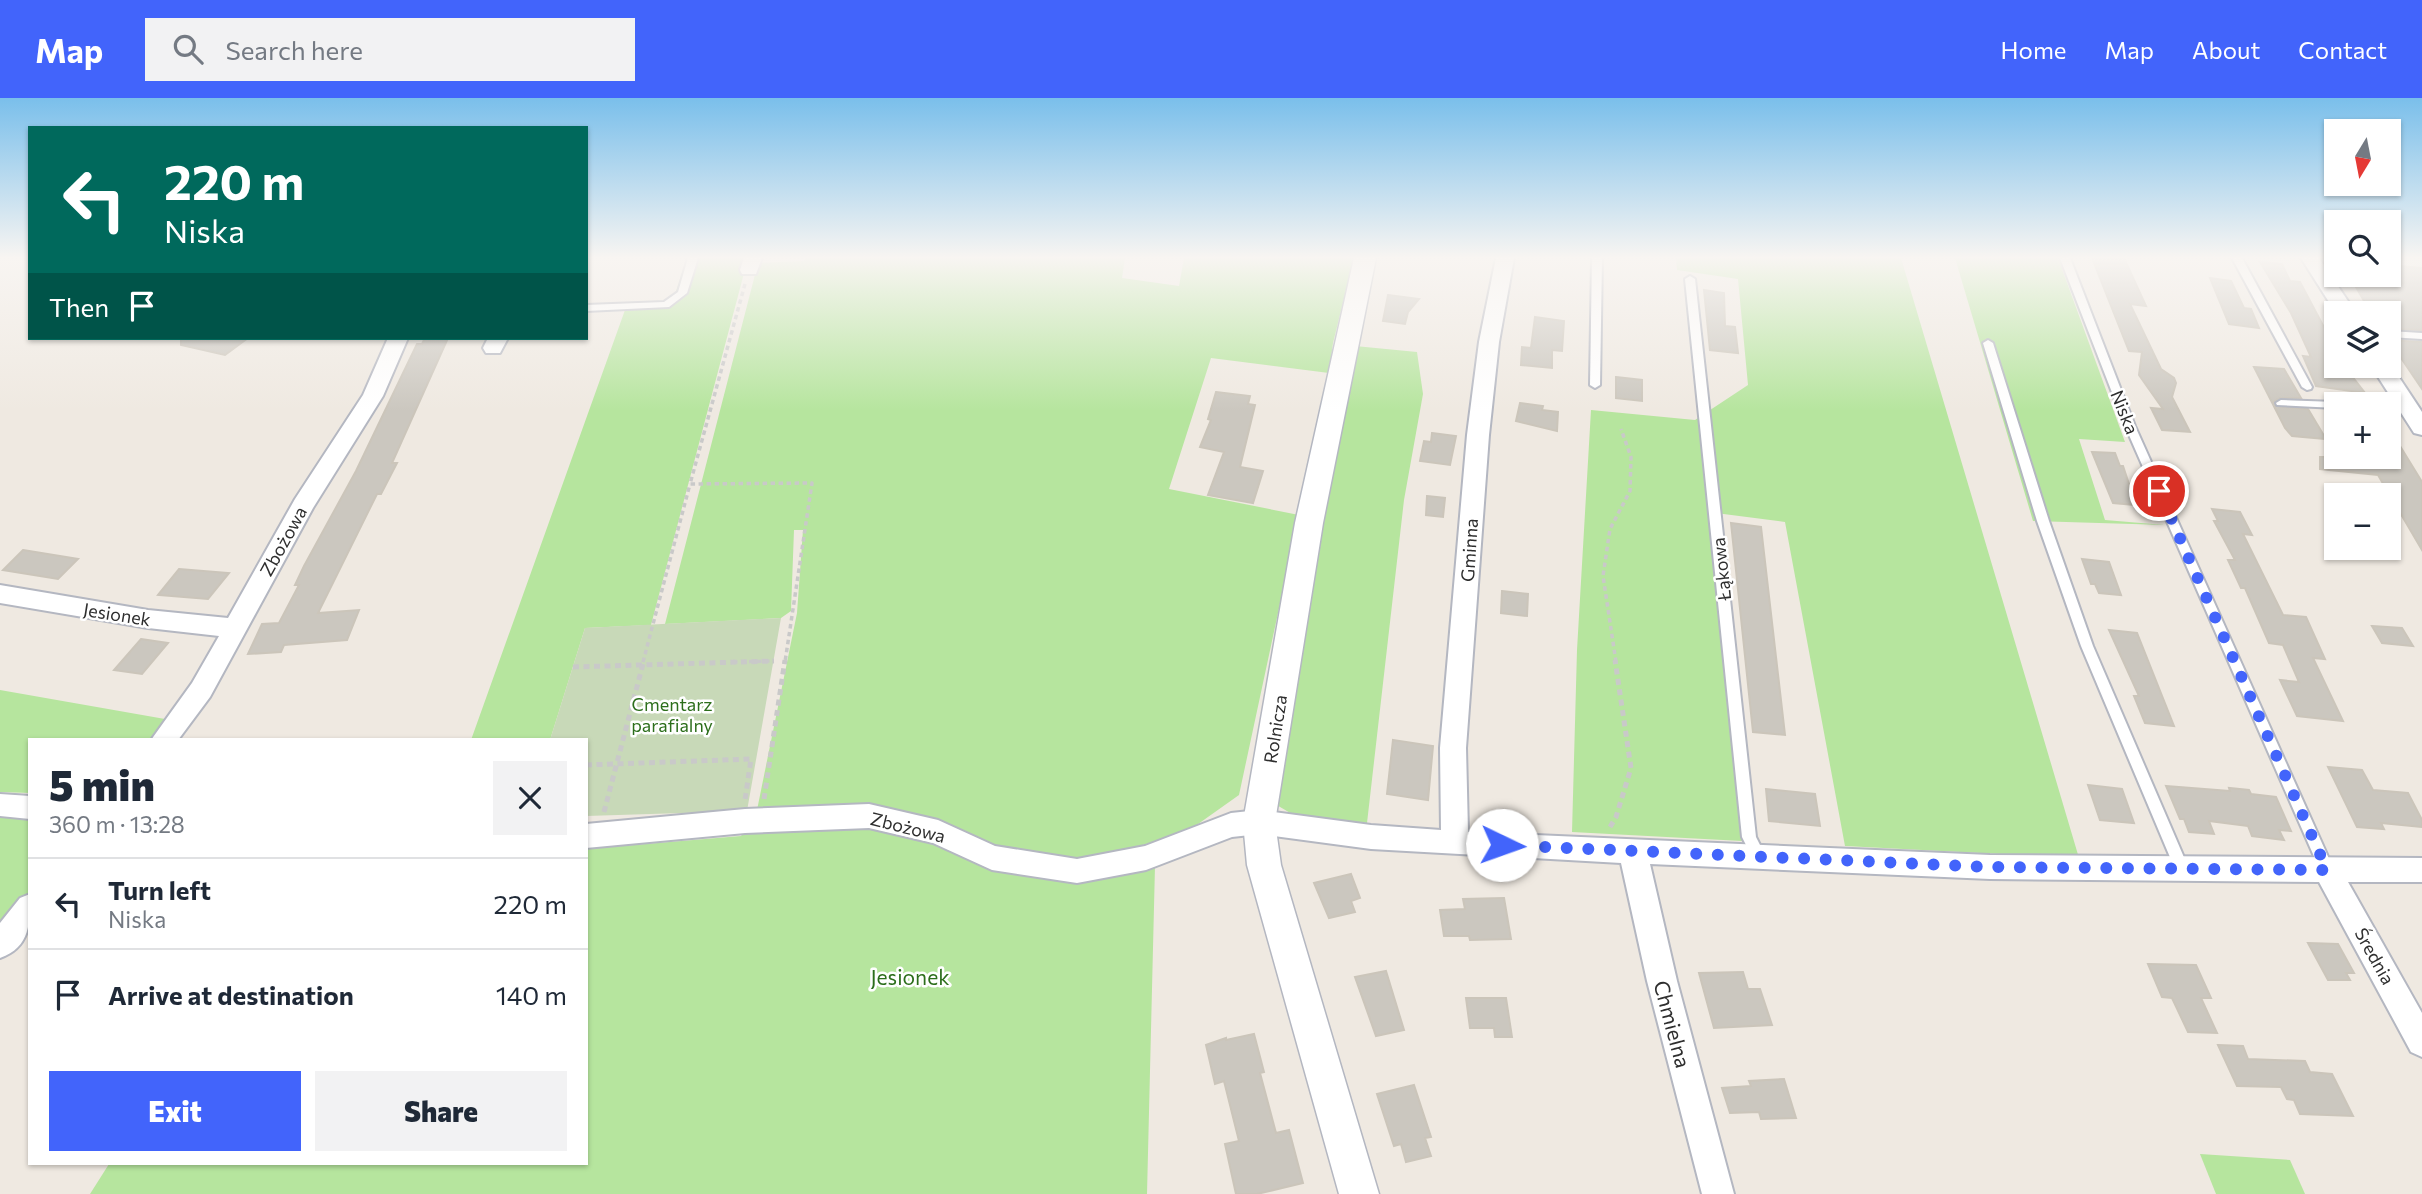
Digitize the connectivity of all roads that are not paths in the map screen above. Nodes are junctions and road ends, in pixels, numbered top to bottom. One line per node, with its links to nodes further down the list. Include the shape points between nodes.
1 (1354, 309): 22 (street, Rolnicza, via 1309,523)
2 (1495, 309): 24 (street, Gminna, via 1478,435 1453,748)
3 (1596, 309): 11 (lane)
4 (1693, 309): 26 (lane, Łąkowa, via 1749,837)
5 (2085, 309): 28 (lane, Niska, via 2130,426)
6 (2265, 309): 12 (lane)
7 (2401, 335): 8 (lane)
8 (2422, 336)
9 (393, 340): 18 (street, Zbożowa, via 373,396 303,505)
10 (1988, 343): 27 (lane, via 2087,646)
11 (1595, 385)
12 (2308, 387)
13 (2281, 403): 14 (lane)
14 (2324, 405)
15 (2401, 410): 16 (street)
16 (2422, 428)
17 (0, 594): 18 (street, Jesionek, via 148,620)
18 (235, 628): 19 (street, Zbożowa, via 201,690)
19 (165, 738)
20 (0, 805): 21 (street)
21 (28, 808)
22 (1259, 822): 23 (street, Zbożowa, via 1231,825 1146,858 1077,871 992,858 938,832 869,816 744,813); 24 (street); 33 (street, Rolnicza, via 1264,865)
23 (595, 826)
24 (1455, 843): 25 (street)
25 (1633, 852): 26 (street); 34 (street, Chmielna)
26 (1759, 857): 27 (street)
27 (2182, 869): 28 (street)
28 (2327, 870): 29 (street); 32 (street, Średnia)
29 (2422, 870)
30 (28, 910): 31 (street)
31 (0, 945)
32 (2422, 1042)
33 (1359, 1194)
34 (1718, 1194)

